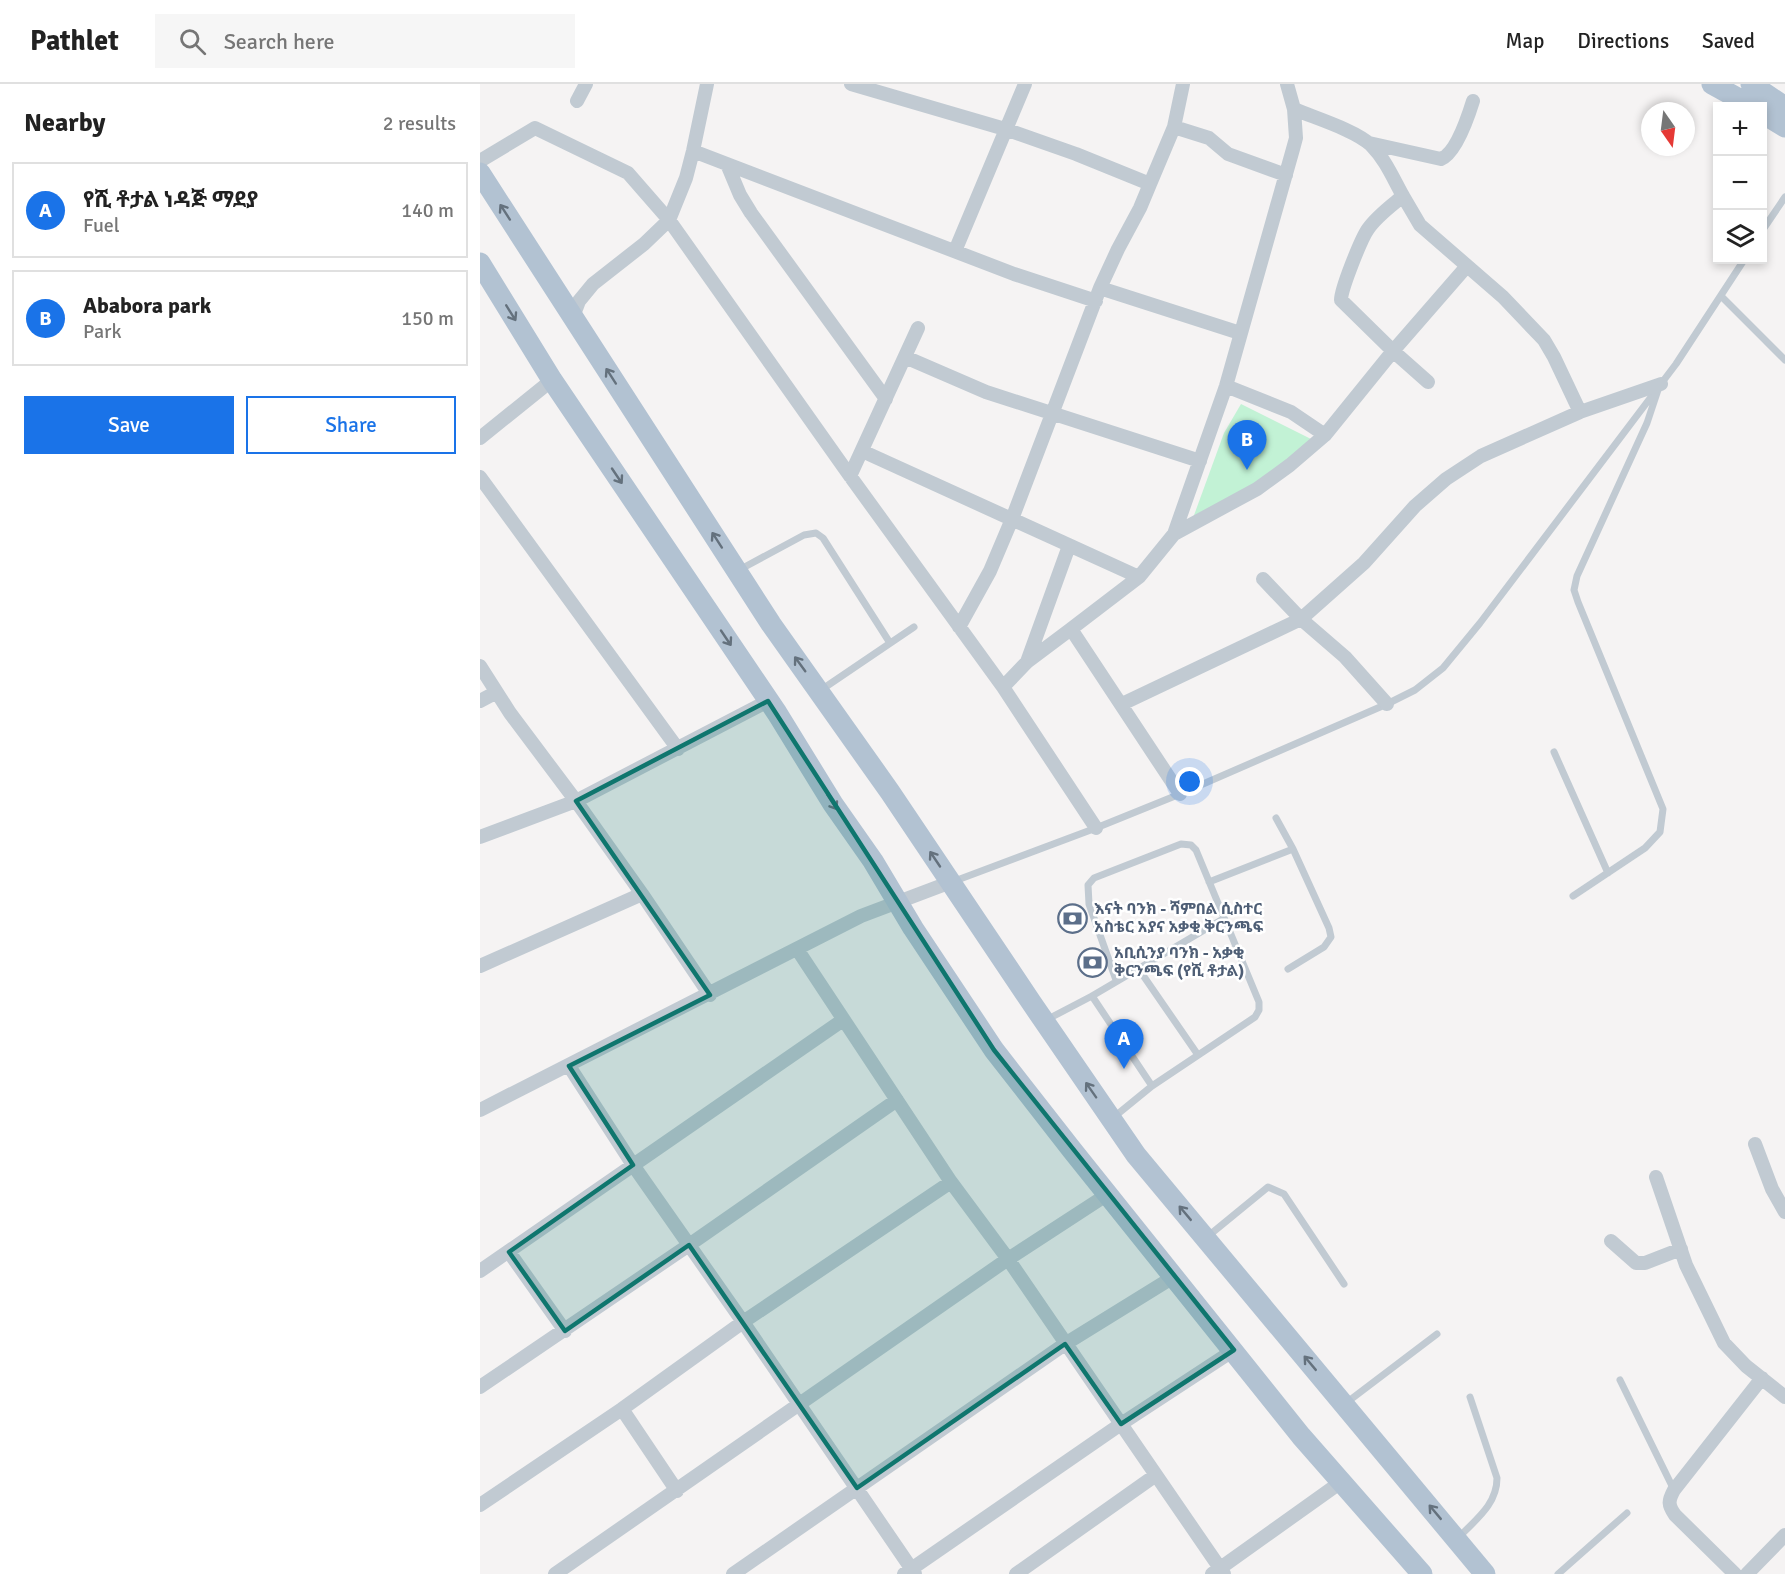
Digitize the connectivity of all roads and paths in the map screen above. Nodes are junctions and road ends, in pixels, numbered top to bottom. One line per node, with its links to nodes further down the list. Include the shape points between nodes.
1 (586, 84): 9 (street)
2 (707, 84): 19 (street)
3 (850, 84): 17 (street)
4 (1025, 84): 17 (street)
5 (1183, 84): 15 (street)
6 (1287, 84): 13 (street)
7 (1712, 84): 11 (main road)
8 (1751, 84): 12 (main road)
9 (577, 101)
10 (1473, 101): 18 (street, via 1446,157)
11 (1745, 102)
12 (1785, 107)
13 (1294, 109): 18 (street); 23 (street, via 1296,138)
14 (1767, 116): 16 (main road)
15 (1174, 127): 23 (street, via 1209,138 1228,154); 24 (street)
16 (1785, 127)
17 (1005, 129): 24 (street); 29 (street)
18 (1369, 143): 25 (street)
19 (693, 151): 21 (street); 27 (street)
20 (480, 161): 27 (street, via 535,128 628,173)
21 (727, 164): 29 (street); 45 (street, via 751,213)
22 (480, 173): 35 (main road, one-way to 22)
23 (1286, 175): 37 (street)
24 (1150, 184): 33 (street)
25 (1403, 196): 32 (street, via 1420,225); 38 (street, via 1367,230 1341,294 1344,304)
26 (1785, 197): 28 (lane)
27 (669, 220): 35 (street, via 593,284 579,301); 53 (street)
28 (1767, 224)
29 (955, 251): 33 (street)
30 (480, 263): 41 (main road, one-way to 41)
31 (1741, 264): 34 (lane)
32 (1467, 266): 38 (street); 46 (street, via 1544,340)
33 (1098, 295): 37 (street); 47 (street)
34 (1720, 296): 40 (lane); 43 (lane)
35 (573, 317): 57 (main road, one-way to 35)
36 (918, 328): 39 (street)
37 (1240, 333): 44 (street)
38 (1393, 351): 42 (street); 48 (street)
39 (905, 357): 45 (street); 47 (street, via 986,392)
40 (1785, 360)
41 (552, 380): 49 (street); 71 (main road, one-way to 71)
42 (1428, 382)
43 (1661, 384): 46 (street); 73 (lane, via 1443,668 1415,690); 82 (lane, via 1574,590 1663,809 1660,832 1645,848)
44 (1227, 386): 48 (street, via 1291,412); 51 (street)
45 (886, 399): 50 (street)
46 (1580, 412): 60 (street, via 1481,456 1446,478 1364,563)
47 (1052, 413): 51 (street); 54 (street)
48 (1325, 435): 55 (street, via 1257,489)
49 (480, 438)
50 (862, 451): 53 (street); 54 (street)
51 (1200, 461): 55 (street)
52 (480, 477): 74 (street)
53 (850, 477): 62 (street)
54 (1012, 519): 56 (street); 62 (street, via 990,571)
55 (1174, 534): 58 (street)
56 (1069, 546): 58 (street); 65 (street)
57 (737, 571): 64 (lane, via 804,535 816,533 823,538); 68 (main road, one-way to 57)
58 (1139, 577): 63 (street)
59 (1263, 579): 60 (street)
60 (1301, 619): 72 (street); 73 (street, via 1345,657)
61 (914, 627): 64 (lane)
62 (958, 627): 67 (street)
63 (1071, 629): 65 (street); 72 (street)
64 (890, 643): 68 (lane)
65 (1027, 662): 67 (street)
66 (480, 666): 69 (street)
67 (1003, 687): 79 (street)
68 (819, 691): 83 (main road, one-way to 68)
69 (495, 693): 70 (street); 77 (street)
70 (480, 701)
71 (768, 701): 74 (street); 87 (main road, one-way to 87)
72 (1122, 704): 76 (street)
73 (1387, 704): 76 (lane)
74 (678, 749): 77 (street)
75 (1554, 752): 82 (lane)
76 (1180, 794): 79 (lane)
77 (576, 801): 80 (street); 85 (street)
78 (1276, 818): 81 (lane)
79 (1096, 828): 83 (lane)
80 (480, 837)
81 (1293, 849): 84 (lane); 92 (lane, via 1331,937 1324,947)
82 (1608, 873): 86 (lane)
83 (951, 882): 87 (street); 97 (main road)
84 (1209, 882): 88 (lane); 93 (lane, via 1196,850 1181,844 1094,878 1088,885 1089,904)
85 (642, 894): 90 (street); 94 (street)
86 (1573, 896)
87 (897, 902): 89 (street); 108 (main road, via 994,1050)
88 (1223, 919): 91 (lane); 98 (lane, via 1259,1010 1255,1017)
89 (797, 949): 94 (street); 96 (street)
90 (480, 966)
91 (1138, 968): 93 (lane); 98 (lane)
92 (1288, 969)
93 (1116, 980): 95 (lane)
94 (710, 995): 99 (street)
95 (1092, 996): 97 (lane); 100 (lane)
96 (843, 1020): 101 (street); 105 (street)
97 (1044, 1021): 103 (main road, one-way to 97)
98 (1198, 1055): 100 (lane)
99 (569, 1066): 102 (street); 105 (street)
100 (1152, 1086): 103 (lane)
101 (897, 1100): 107 (street); 112 (street)
102 (480, 1110)
103 (1111, 1119): 110 (main road, one-way to 103)
104 (1755, 1144): 109 (street)
105 (633, 1165): 112 (street); 114 (street)
106 (1656, 1177): 113 (street)
107 (951, 1182): 115 (street); 119 (street)
108 (1108, 1194): 115 (street); 117 (main road)
109 (1785, 1212)
110 (1206, 1238): 118 (lane, via 1268,1187 1284,1194); 129 (main road, one-way to 110)
111 (1611, 1241): 113 (street, via 1636,1263)
112 (690, 1245): 119 (street); 120 (street)
113 (1681, 1249): 124 (street, via 1724,1343)
114 (509, 1252): 116 (street); 120 (street)
115 (1008, 1259): 122 (street); 130 (street)
116 (480, 1271)
117 (1175, 1276): 122 (street); 123 (main road)
118 (1344, 1284)
119 (743, 1322): 130 (street); 131 (street)
120 (565, 1330): 126 (street)
121 (1437, 1334): 129 (lane)
122 (1065, 1344): 132 (street); 135 (street)
123 (1234, 1350): 132 (street); 134 (main road)
124 (1762, 1378): 128 (street); 136 (street)
125 (1620, 1380): 136 (lane)
126 (480, 1388)
127 (1470, 1397): 140 (lane, via 1497,1478 1497,1491 1491,1503)
128 (1785, 1397)
129 (1345, 1404): 140 (main road, one-way to 129)
130 (800, 1406): 135 (street); 137 (street)
131 (622, 1409): 137 (street); 138 (street)
132 (1121, 1424): 133 (street); 143 (street)
133 (1156, 1475): 142 (street); 144 (street)
134 (1341, 1482): 144 (street); 149 (main road)
135 (857, 1488): 143 (street); 145 (street)
136 (1674, 1490): 152 (street, via 1669,1500 1675,1515)
137 (677, 1491): 146 (street)
138 (480, 1505)
139 (1627, 1513): 151 (lane)
140 (1457, 1539): 150 (main road)
141 (1783, 1541): 153 (street)
142 (1035, 1562): 147 (street); 148 (street)
143 (910, 1572)
144 (1218, 1572)
145 (735, 1573)
146 (555, 1574)
147 (1016, 1574)
148 (1044, 1574)
149 (1422, 1574)
150 (1485, 1574)
151 (1558, 1574)
152 (1735, 1574)
153 (1747, 1574)

